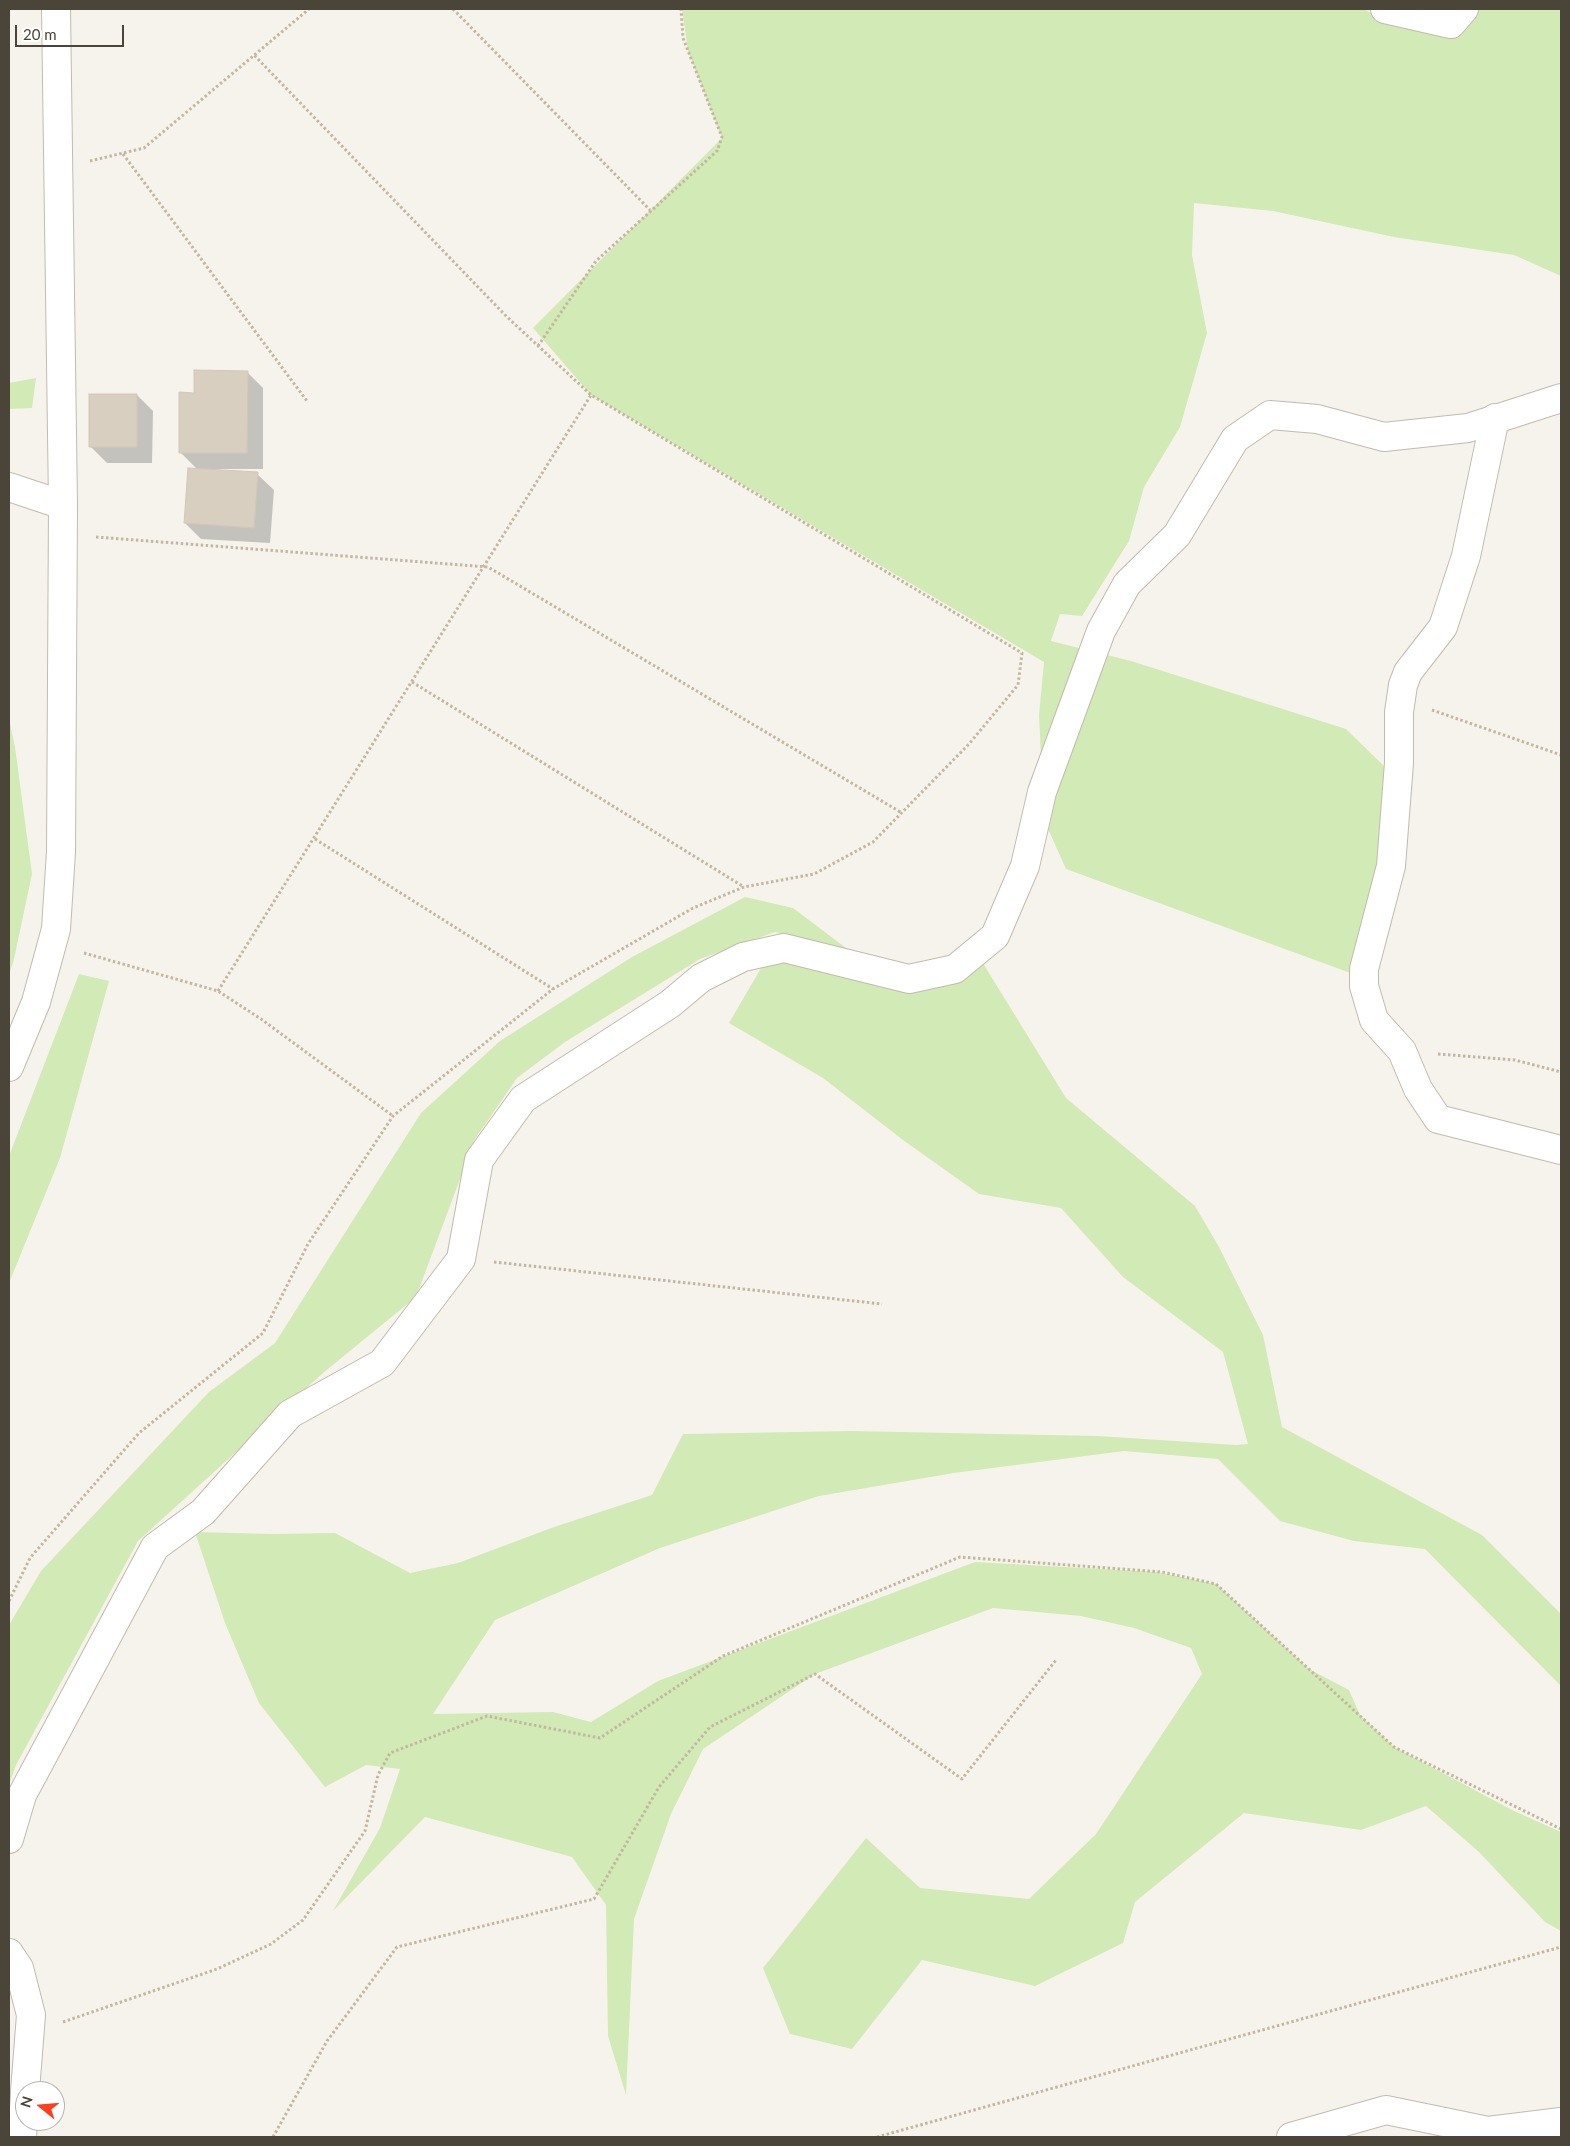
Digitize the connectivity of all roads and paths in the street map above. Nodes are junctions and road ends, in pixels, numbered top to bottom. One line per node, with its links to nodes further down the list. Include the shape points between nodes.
1 (56, 9): 9 (street)
2 (309, 9): 7 (path)
3 (453, 9): 10 (path)
4 (681, 9): 10 (path, via 683,38 722,138 717,151)
5 (1385, 9): 6 (street, via 1451,24)
6 (1464, 9)
7 (254, 55): 8 (path, via 144,148); 11 (path)
8 (122, 154): 9 (path); 14 (path)
9 (58, 169): 17 (street)
10 (650, 210): 11 (path, via 596,261)
11 (538, 346): 12 (path)
12 (591, 395): 19 (path); 22 (path, via 1022,653 1018,685 969,744)
13 (1561, 398): 15 (street)
14 (307, 401)
15 (1495, 418): 20 (street, via 1466,556 1443,627 1408,672); 33 (street, via 1468,428 1384,437 1317,419 1270,415 1235,439 1177,535 1127,584 1101,631 1042,792 1025,866 995,936 955,969 909,978 784,948 743,957 702,978 670,1004 523,1099 479,1160)
16 (9, 487): 17 (street)
17 (63, 505): 18 (street)
18 (63, 535): 22 (path, via 488,567); 25 (street, via 61,852 56,929)
19 (412, 682): 23 (path); 24 (path)
20 (1401, 699): 21 (path); 28 (street, via 1391,866 1364,970 1364,986 1374,1020)
21 (1561, 755)
22 (902, 813): 24 (path, via 873,842 814,874)
23 (314, 839): 26 (path); 27 (path)
24 (744, 887): 26 (path, via 693,908)
25 (52, 944): 27 (path); 29 (street, via 36,1002)
26 (553, 989): 31 (path)
27 (218, 991): 31 (path)
28 (1402, 1051): 30 (path, via 1515,1060); 32 (street, via 1418,1089 1438,1119)
29 (9, 1067)
30 (1561, 1072)
31 (393, 1116): 35 (path, via 308,1244 263,1333 138,1433 30,1558)
32 (1561, 1150)
33 (461, 1259): 34 (path); 38 (street, via 382,1363 290,1414 203,1512 155,1548 22,1795)
34 (882, 1304)
35 (9, 1601)
36 (1056, 1660): 44 (path, via 962,1779 815,1674 710,1727 659,1787 594,1898 396,1947 327,2041)
37 (1561, 1829): 41 (path, via 1394,1747 1216,1584 1162,1572 960,1557 723,1656 600,1738 486,1716 390,1753 378,1775 365,1830 303,1920 271,1944 217,1968)
38 (9, 1839)
39 (1561, 1947): 45 (path)
40 (9, 1953): 41 (street, via 19,1968 31,2015)
41 (29, 2034): 42 (street)
42 (26, 2081)
43 (1561, 2122): 46 (street, via 1488,2131 1386,2110)
44 (273, 2137)
45 (877, 2137)
46 (1291, 2137)

